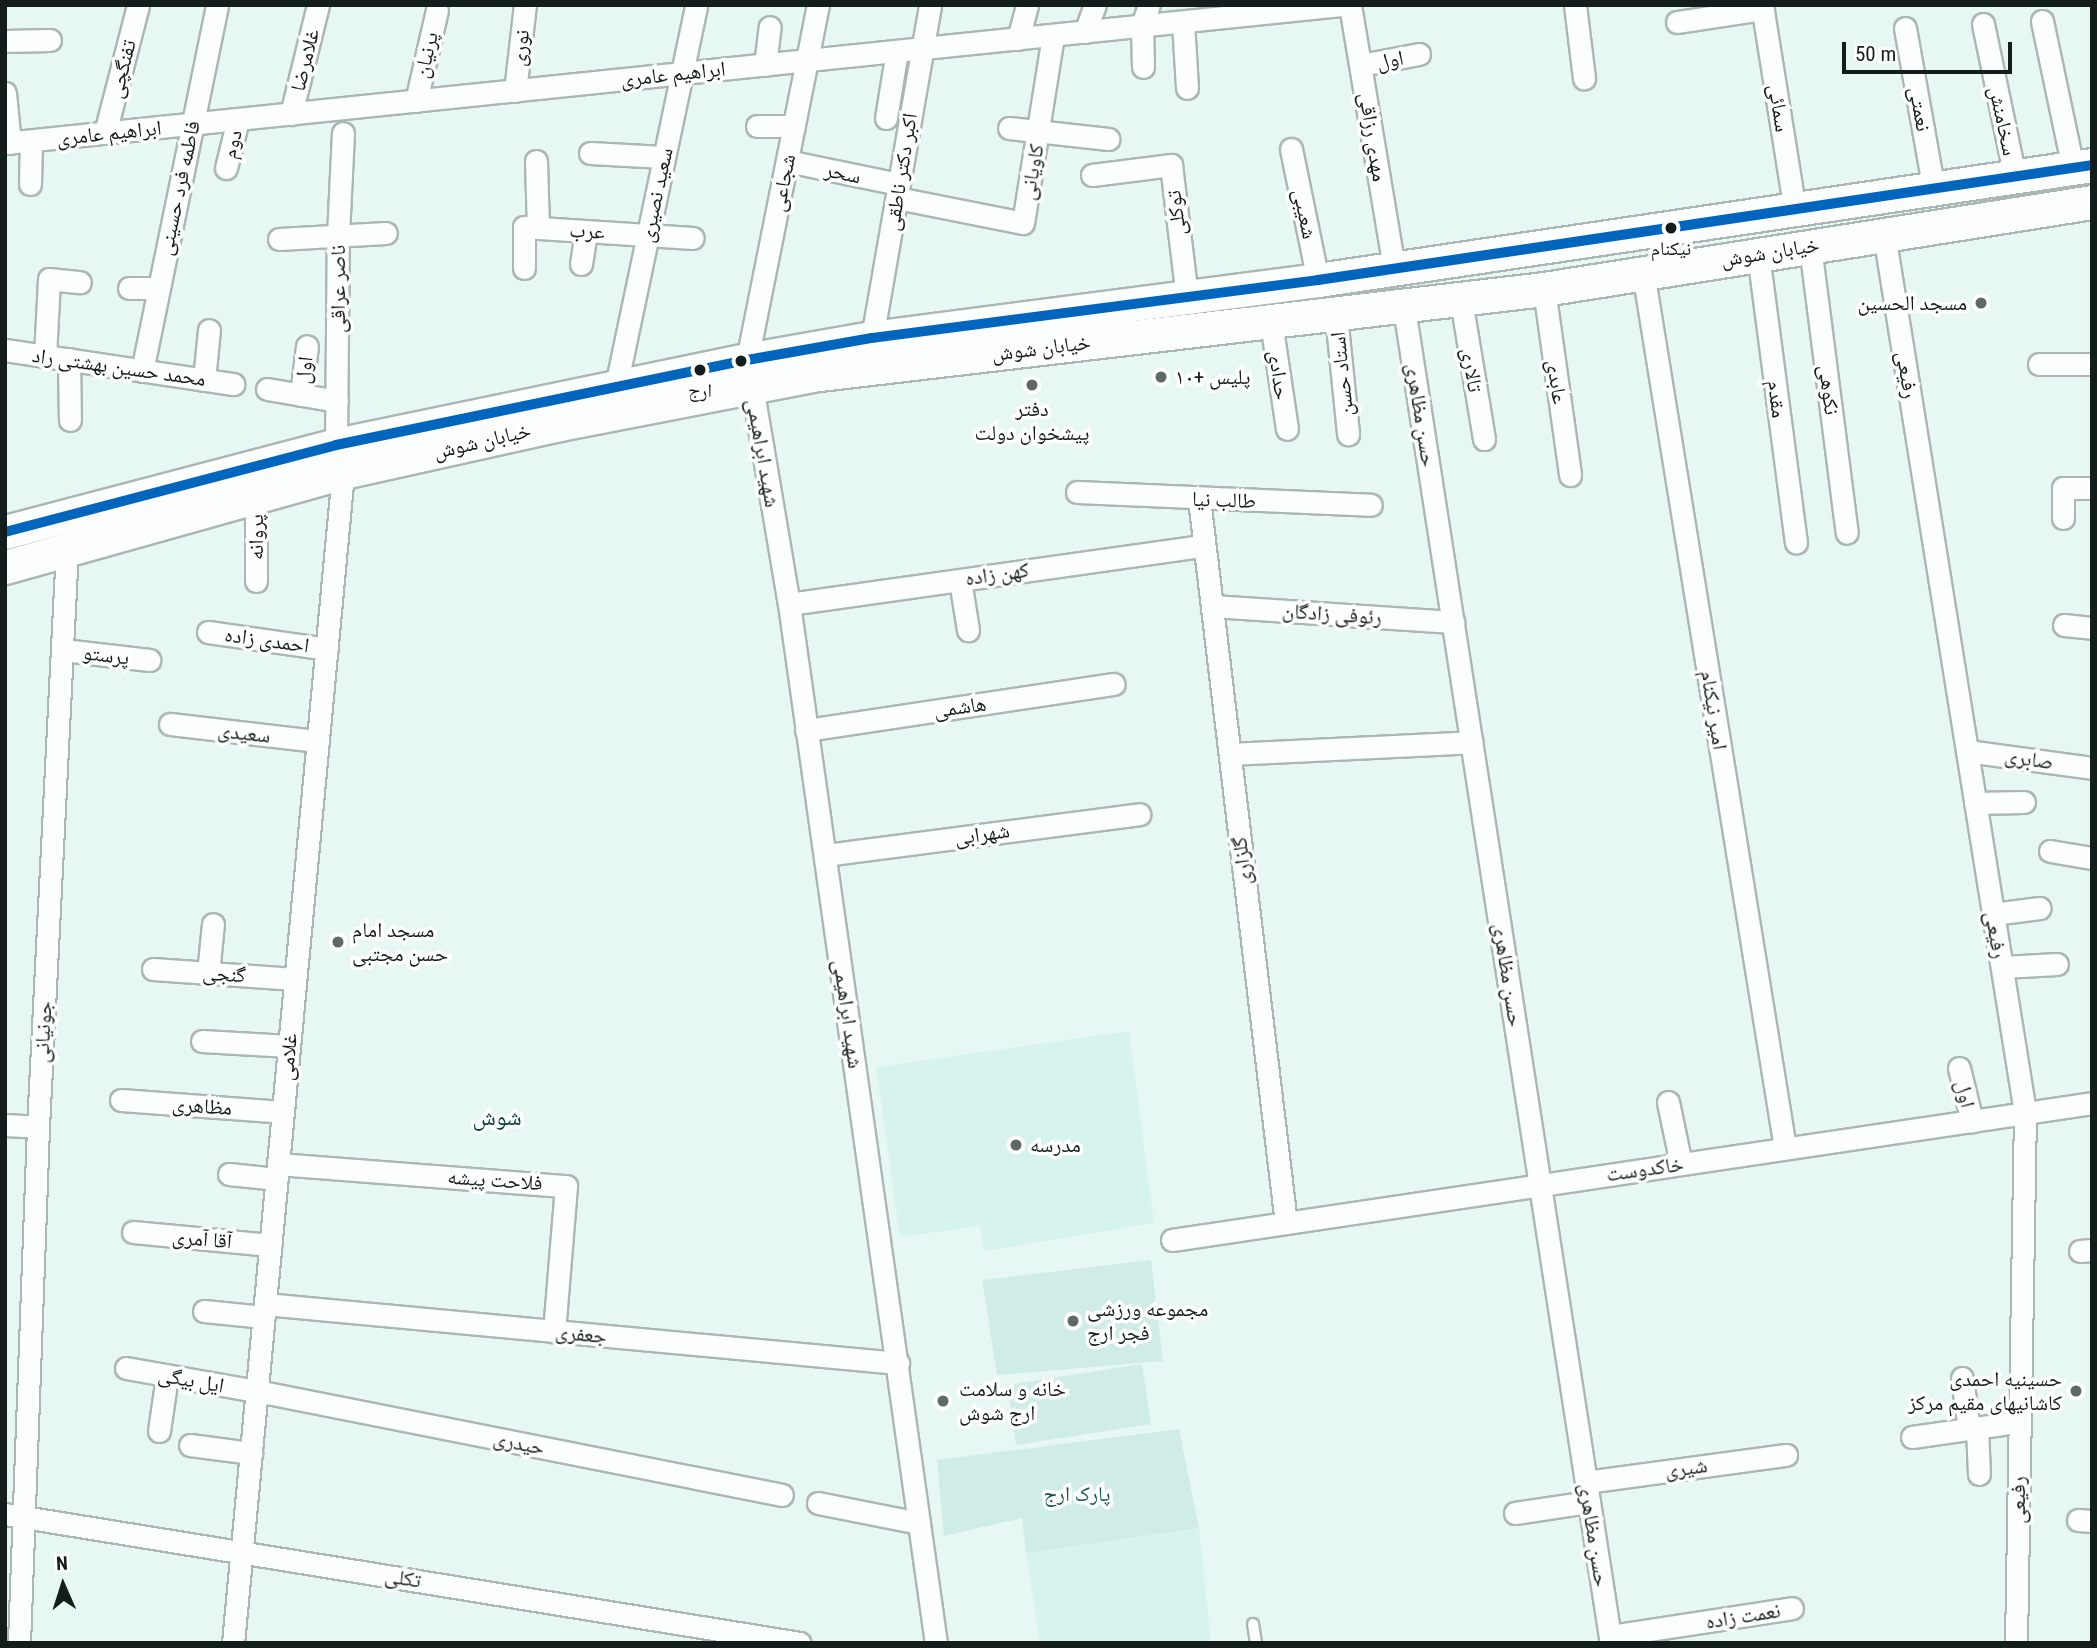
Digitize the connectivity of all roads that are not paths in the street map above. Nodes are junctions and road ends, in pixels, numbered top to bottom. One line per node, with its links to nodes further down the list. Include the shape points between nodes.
1 (138, 5): 49 (street, تفنگچی)
2 (217, 5): 44 (street, فاطمه فرد حسینی)
3 (318, 5): 41 (street, غلامرضا)
4 (525, 5): 38 (street, نوری)
5 (696, 5): 35 (street, سعید نصیری)
6 (818, 5): 31 (street, شجاعی)
7 (930, 5): 28 (street, اکبر دکتر ناطقی)
8 (1027, 5): 25 (street)
9 (1095, 5): 23 (street)
10 (1149, 5): 20 (street)
11 (1341, 5): 17 (street, ابراهیم عامری)
12 (1350, 5): 33 (street, مهدی رزاقی)
13 (1575, 5): 36 (street)
14 (1762, 7): 18 (street); 66 (street, سمائی)
15 (437, 10): 40 (street, پرنیان)
16 (2042, 20): 58 (street)
17 (1183, 22): 20 (street, ابراهیم عامری); 37 (street)
18 (1676, 22)
19 (1983, 24): 61 (street, سخامنش)
20 (1142, 26): 23 (street, ابراهیم عامری); 34 (street)
21 (770, 27): 32 (street)
22 (1905, 28): 63 (street, نعمتی)
23 (1085, 32): 24 (street, ابراهیم عامری)
24 (1053, 35): 25 (street, ابراهیم عامری); 48 (street, کاویانی)
25 (1018, 39): 28 (street, ابراهیم عامری)
26 (50, 40): 27 (street)
27 (5, 41)
28 (920, 49): 29 (street, ابراهیم عامری); 64 (street, اکبر دکتر ناطقی)
29 (897, 51): 31 (street, ابراهیم عامری); 42 (street)
30 (1419, 54): 33 (street, اول)
31 (807, 61): 32 (street, ابراهیم عامری); 46 (street, شجاعی)
32 (765, 65): 35 (street, ابراهیم عامری)
33 (1361, 65): 79 (street, مهدی رزاقی)
34 (1143, 67)
35 (682, 73): 38 (street, ابراهیم عامری); 55 (street, سعید نصیری)
36 (1584, 78)
37 (1187, 88)
38 (515, 91): 40 (street, ابراهیم عامری)
39 (5, 93): 52 (street)
40 (416, 101): 41 (street, ابراهیم عامری)
41 (291, 114): 43 (street, ابراهیم عامری)
42 (886, 118)
43 (238, 119): 44 (street, ابراهیم عامری); 59 (street, دوم)
44 (192, 125): 49 (street, ابراهیم عامری); 84 (street, فاطمه فرد حسینی)
45 (757, 126): 46 (street)
46 (794, 126): 56 (street, شجاعی)
47 (1009, 128): 48 (street)
48 (1040, 131): 51 (street); 64 (street, کاویانی, via 1023,223)
49 (106, 133): 52 (street, ابراهیم عامری)
50 (343, 133): 72 (street, ناصر عراقی)
51 (1108, 139)
52 (15, 142): 62 (street)
53 (1291, 149): 81 (street, شعیبی)
54 (590, 153): 55 (street)
55 (664, 157): 70 (street, سعید نصیری)
56 (787, 161): 64 (street, سحر); 100 (street, شجاعی)
57 (536, 162): 67 (street)
58 (2082, 167): 61 (main road, خیابان شوش)
59 (226, 168)
60 (1092, 175): 86 (street, توکلی, via 1171,165)
61 (2015, 177): 63 (main road, خیابان شوش)
62 (30, 184)
63 (1934, 190): 66 (main road, خیابان شوش)
64 (898, 191): 92 (street, اکبر دکتر ناطقی)
65 (2092, 202): 71 (main road, خیابان شوش)
66 (1795, 211): 79 (main road, خیابان شوش)
67 (531, 228): 68 (street, عرب); 78 (street)
68 (586, 231): 70 (street, عرب); 77 (street)
69 (386, 233): 72 (street)
70 (648, 234): 73 (street, عرب); 103 (street, سعید نصیری)
71 (1884, 234): 75 (main road, خیابان شوش); 142 (street, رفیعی)
72 (338, 235): 74 (street); 106 (street, ناصر عراقی)
73 (693, 238)
74 (279, 239)
75 (1810, 246): 76 (main road, خیابان شوش); 120 (street, نکوهی)
76 (1758, 254): 80 (main road, خیابان شوش); 121 (street, مقدم)
77 (582, 264)
78 (524, 268)
79 (1394, 269): 81 (main road, خیابان شوش)
80 (1643, 272): 85 (main road, خیابان شوش); 170 (street, امیر نیکنام)
81 (1318, 280): 86 (main road, خیابان شوش)
82 (80, 282): 95 (street, via 49,279)
83 (129, 288): 84 (street)
84 (159, 288): 99 (street, فاطمه فرد حسینی)
85 (1544, 289): 87 (main road, خیابان شوش); 112 (street, عابدی)
86 (1186, 298): 92 (main road, خیابان شوش)
87 (1461, 300): 88 (main road, خیابان شوش); 110 (street, تالاری)
88 (1404, 307): 89 (main road, خیابان شوش); 129 (street, حسن مظاهری)
89 (1336, 315): 90 (main road, خیابان شوش); 109 (street, استاد حسن)
90 (1271, 322): 100 (main road, خیابان شوش, via 811,375); 108 (street, حدادی)
91 (209, 330): 101 (street)
92 (872, 338): 100 (main road, خیابان شوش)
93 (307, 346): 105 (street, اول)
94 (5, 350): 95 (street, محمد حسین بهشتی راد)
95 (45, 356): 96 (street, محمد حسین بهشتی راد)
96 (69, 359): 99 (street, محمد حسین بهشتی راد); 107 (street)
97 (2039, 364): 98 (street)
98 (2092, 364)
99 (142, 371): 101 (street, محمد حسین بهشتی راد)
100 (749, 373): 103 (main road, خیابان شوش); 111 (main road, خیابان شوش, via 560,424); 127 (street, شهید ابراهیمی)
101 (204, 380): 102 (street, محمد حسین بهشتی راد)
102 (233, 384)
103 (616, 386): 111 (main road, خیابان شوش)
104 (267, 389): 105 (street)
105 (302, 395): 106 (street)
106 (337, 401): 111 (street, ناصر عراقی)
107 (70, 420)
108 (1287, 429)
109 (1348, 434)
110 (1483, 439)
111 (340, 458): 115 (main road, خیابان شوش); 119 (main road, خیابان شوش); 134 (street, غلامی)
112 (1570, 475)
113 (2092, 488): 118 (street, via 2063,488)
114 (1077, 492): 116 (street, طالب نیا)
115 (256, 494): 123 (main road, خیابان شوش); 126 (street, پروانه)
116 (1199, 499): 117 (street, طالب نیا); 122 (street, گلزاری)
117 (1371, 505)
118 (2063, 517)
119 (12, 524)
120 (1847, 533)
121 (1796, 543)
122 (1204, 545): 125 (street, کهن زاده); 128 (street, گلزاری)
123 (67, 548): 124 (main road, خیابان شوش); 135 (street, جونیانی)
124 (5, 567)
125 (960, 579): 127 (street, کهن زاده); 132 (street)
126 (256, 581)
127 (789, 604): 139 (street, شهید ابراهیمی)
128 (1212, 606): 129 (street, رئوفی زادگان); 143 (street, گلزاری)
129 (1453, 622): 141 (street, حسن مظاهری)
130 (2064, 625): 131 (street)
131 (2092, 628)
132 (968, 630)
133 (208, 632): 134 (street, احمدی زاده)
134 (327, 649): 140 (street, غلامی)
135 (63, 650): 136 (street, پرستو); 169 (street, جونیانی)
136 (149, 660)
137 (1114, 684): 139 (street, هاشمی)
138 (170, 724): 140 (street, سعیدی)
139 (806, 730): 149 (street, شهید ابراهیمی)
140 (318, 741): 158 (street, غلامی)
141 (1472, 742): 143 (street); 174 (street, حسن مظاهری)
142 (1967, 751): 144 (street, صابری); 146 (street, رفیعی)
143 (1230, 754): 175 (street, گلزاری)
144 (2092, 768)
145 (2024, 802): 146 (street)
146 (1975, 803): 152 (street, رفیعی)
147 (1139, 814): 149 (street, شهرابی)
148 (2050, 851): 150 (street)
149 (825, 855): 182 (street, شهید ابراهیمی)
150 (2092, 858)
151 (2040, 908): 152 (street)
152 (1993, 914): 155 (street, رفیعی)
153 (213, 924): 157 (street)
154 (2057, 964): 155 (street)
155 (2001, 967): 166 (street, رفیعی)
156 (153, 969): 157 (street, گنجی)
157 (208, 973): 158 (street, گنجی)
158 (295, 979): 160 (street, غلامی)
159 (202, 1041): 160 (street)
160 (289, 1046): 165 (street, غلامی)
161 (1959, 1068): 167 (street, اول)
162 (121, 1100): 165 (street, مظاهری)
163 (1668, 1102): 171 (street)
164 (2092, 1103): 166 (street, خاکدوست)
165 (283, 1112): 172 (street, غلامی)
166 (2025, 1112): 167 (street, خاکدوست); 187 (street, رفیعی)
167 (1972, 1121): 170 (street, خاکدوست)
168 (5, 1125): 169 (street)
169 (38, 1127): 199 (street, جونیانی)
170 (1785, 1148): 171 (street, خاکدوست)
171 (1681, 1164): 174 (street, خاکدوست)
172 (277, 1171): 173 (street); 178 (street, غلامی); 181 (street, فلاحت پیشه, via 566,1186)
173 (229, 1174)
174 (1540, 1185): 175 (street, خاکدوست); 195 (street, حسن مظاهری)
175 (1286, 1223): 177 (street, خاکدوست)
176 (133, 1232): 178 (street, آقا آمری)
177 (1172, 1240)
178 (271, 1245): 180 (street, غلامی)
179 (204, 1311): 180 (street, جعفری)
180 (264, 1311): 181 (street, جعفری); 186 (street, غلامی)
181 (554, 1332): 182 (street, جعفری)
182 (898, 1363): 200 (street, شهید ابراهیمی)
183 (126, 1368): 184 (street, ایل بیگی)
184 (167, 1376): 186 (street, ایل بیگی); 189 (street)
185 (1962, 1378): 188 (street)
186 (257, 1391): 192 (street, غلامی); 196 (street, حیدری)
187 (2018, 1422): 188 (street); 210 (street, رفیعی)
188 (1973, 1428): 190 (street); 194 (street)
189 (159, 1431)
190 (1912, 1437)
191 (190, 1445): 192 (street)
192 (251, 1453): 201 (street, غلامی)
193 (1786, 1455): 195 (street, شیری)
194 (1979, 1474)
195 (1588, 1492): 198 (street, شیری); 204 (street, حسن مظاهری)
196 (782, 1495)
197 (818, 1503): 200 (street)
198 (1515, 1513)
199 (15, 1516): 201 (street, تکلی); 205 (street, جونیانی)
200 (919, 1523): 208 (street, شهید ابراهیمی)
201 (242, 1551): 206 (street, غلامی); 207 (street, تکلی)
202 (1792, 1608): 204 (street, نعمت زاده)
203 (1253, 1624): 209 (lane)
204 (1611, 1640)
205 (19, 1643)
206 (233, 1643)
207 (800, 1643)
208 (936, 1643)
209 (1255, 1643)
210 (2016, 1643)

